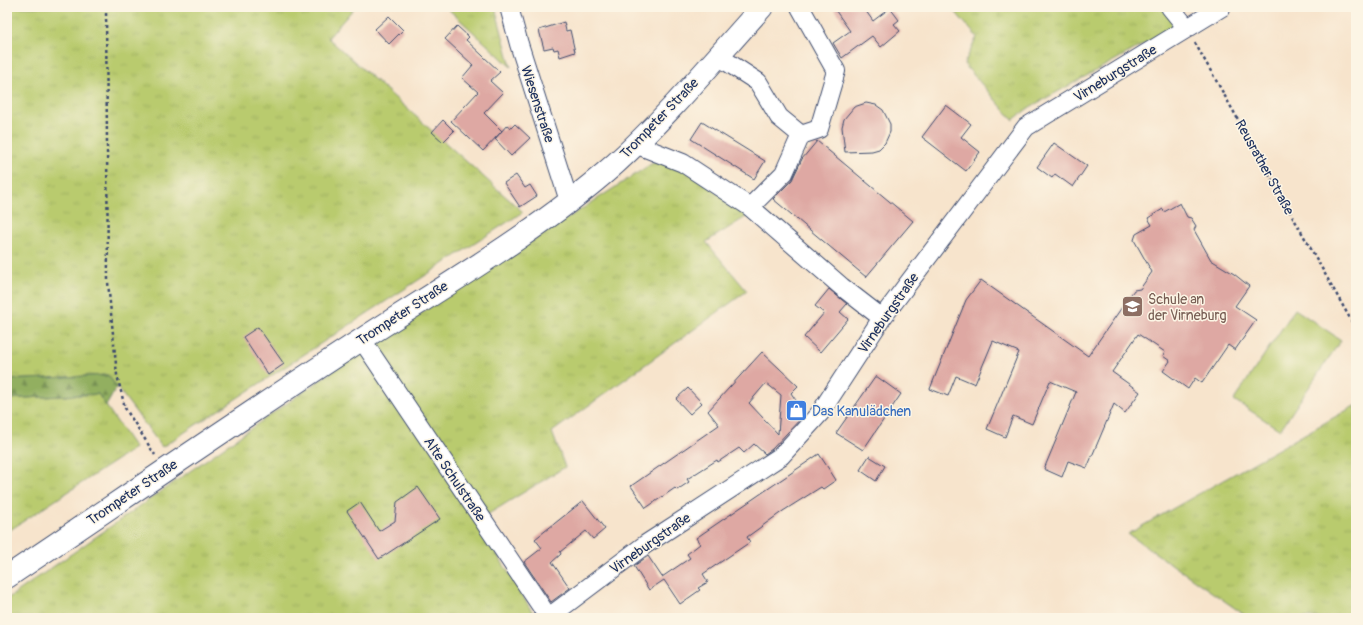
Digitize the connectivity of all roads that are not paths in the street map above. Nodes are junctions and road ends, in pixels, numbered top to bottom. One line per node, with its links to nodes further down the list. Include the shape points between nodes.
1 (509, 7): 10 (street, Wiesenstraße)
2 (762, 7): 7 (main road, Trompeter Straße)
3 (800, 7): 8 (street, via 836,71 819,129)
4 (1170, 7): 6 (street)
5 (1222, 7): 6 (street, Virneburgstraße)
6 (1187, 28): 12 (street, Virneburgstraße, via 1026,127)
7 (718, 56): 8 (street, via 758,82 779,117); 9 (main road, Trompeter Straße, via 670,110)
8 (801, 135): 11 (street, via 784,173)
9 (635, 144): 10 (main road, Trompeter Straße, via 615,164); 11 (street, via 683,163)
10 (569, 201): 13 (main road, Trompeter Straße, via 513,242)
11 (750, 207): 12 (street, via 842,287)
12 (882, 318): 15 (street, Virneburgstraße, via 820,413 781,456 646,544)
13 (362, 340): 14 (main road, Trompeter Straße); 15 (street, Alte Schulstraße)
14 (7, 577)
15 (549, 618)

